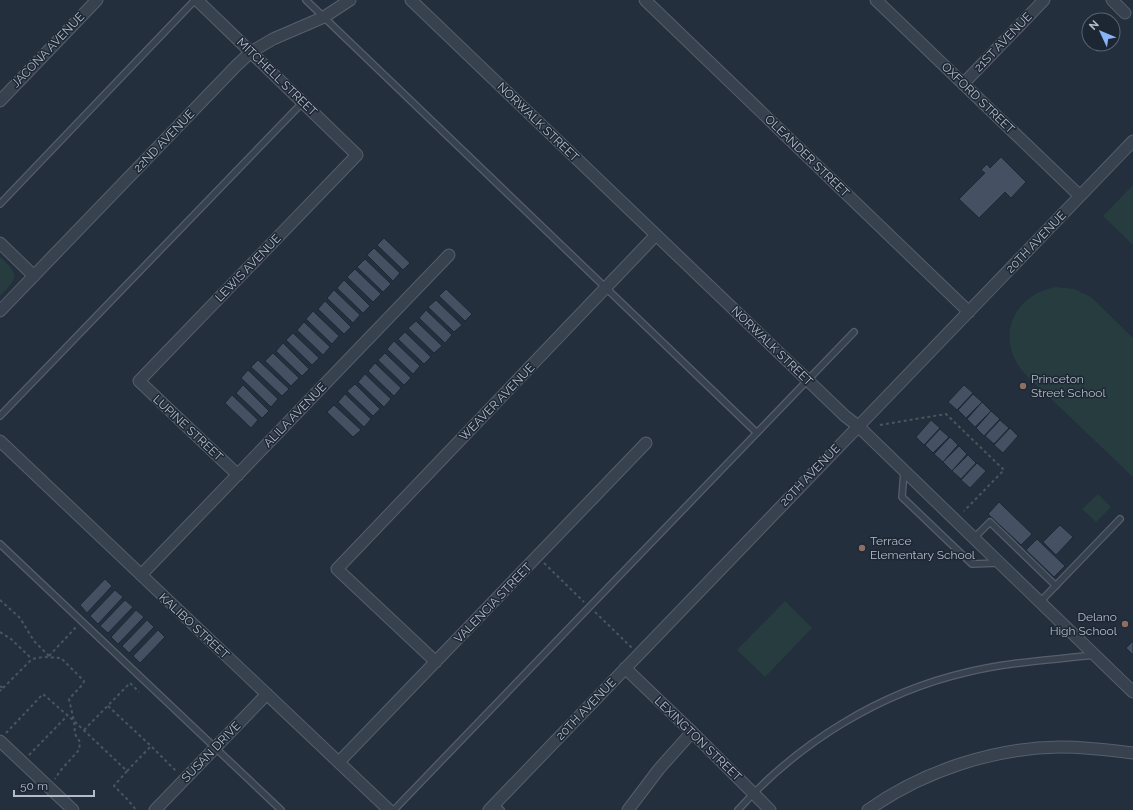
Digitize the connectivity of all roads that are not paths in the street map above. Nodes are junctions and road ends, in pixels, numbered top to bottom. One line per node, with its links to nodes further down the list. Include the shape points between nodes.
1 (97, 0): 14 (street, JACONA AVENUE)
2 (196, 0): 12 (street, MITCHELL STREET); 19 (lane)
3 (306, 0): 11 (lane)
4 (350, 0): 11 (street, 22ND AVENUE)
5 (411, 0): 20 (street, NORWALK STREET)
6 (645, 0): 26 (street, OLEANDER STREET)
7 (876, 0): 13 (street, OXFORD STREET)
8 (1044, 0): 13 (street, 21ST AVENUE)
9 (1112, 0): 10 (street)
10 (1125, 13)
11 (324, 17): 12 (street, 22ND AVENUE, via 273,39); 24 (lane)
12 (251, 52): 15 (street, MITCHELL STREET); 23 (street, 22ND AVENUE)
13 (963, 84): 18 (street, OXFORD STREET)
14 (0, 101)
15 (303, 102): 17 (street, MITCHELL STREET); 30 (lane)
16 (1133, 141): 18 (street, 20TH AVENUE)
17 (358, 155): 29 (street, LEWIS AVENUE)
18 (1080, 196): 26 (street, 20TH AVENUE)
19 (0, 204)
20 (656, 235): 24 (street, WEAVER AVENUE); 28 (street, NORWALK STREET)
21 (0, 243): 23 (street)
22 (449, 255): 36 (street, ALILA AVENUE)
23 (34, 276): 25 (street, 22ND AVENUE)
24 (606, 288): 32 (lane); 45 (street, WEAVER AVENUE, via 337,568)
25 (0, 311)
26 (969, 312): 31 (street, 20TH AVENUE)
27 (854, 332): 28 (lane)
28 (807, 380): 31 (street, NORWALK STREET); 32 (lane)
29 (139, 381): 36 (street, LUPINE STREET)
30 (0, 416)
31 (858, 426): 35 (street, NORWALK STREET); 46 (street, 20TH AVENUE)
32 (757, 433): 60 (lane)
33 (0, 441): 41 (street, KALIBO STREET)
34 (646, 443): 45 (street, VALENCIA STREET)
35 (904, 471): 38 (street, NORWALK STREET); 40 (lane, via 902,497 972,564)
36 (238, 475): 41 (street, ALILA AVENUE)
37 (1120, 519): 42 (lane)
38 (974, 538): 40 (street, NORWALK STREET); 42 (lane, via 990,522)
39 (0, 544): 51 (lane)
40 (999, 563): 43 (street, NORWALK STREET)
41 (141, 575): 48 (street, KALIBO STREET)
42 (1056, 586): 43 (lane)
43 (1040, 602): 44 (street, NORWALK STREET)
44 (1094, 655): 47 (street, NORWALK STREET); 54 (lane, via 988,668 949,677 901,694 817,740 786,763)
45 (436, 662): 53 (street, VALENCIA STREET)
46 (625, 668): 49 (street, LEXINGTON STREET); 55 (street, 20TH AVENUE)
47 (1133, 691)
48 (267, 694): 51 (street, SUSAN DRIVE); 53 (street, KALIBO STREET)
49 (692, 732): 54 (street, LEXINGTON STREET); 61 (street, via 659,769)
50 (1, 739): 56 (street)
51 (215, 747): 57 (street, SUSAN DRIVE); 58 (lane)
52 (1133, 753): 64 (street, via 1059,747 1004,753 968,762 925,778)
53 (339, 762): 59 (street, KALIBO STREET)
54 (753, 793): 62 (lane); 63 (street, LEXINGTON STREET)
55 (495, 808)
56 (73, 810)
57 (154, 810)
58 (281, 810)
59 (389, 810)
60 (394, 810)
61 (628, 810)
62 (738, 810)
63 (770, 810)
64 (868, 810)

